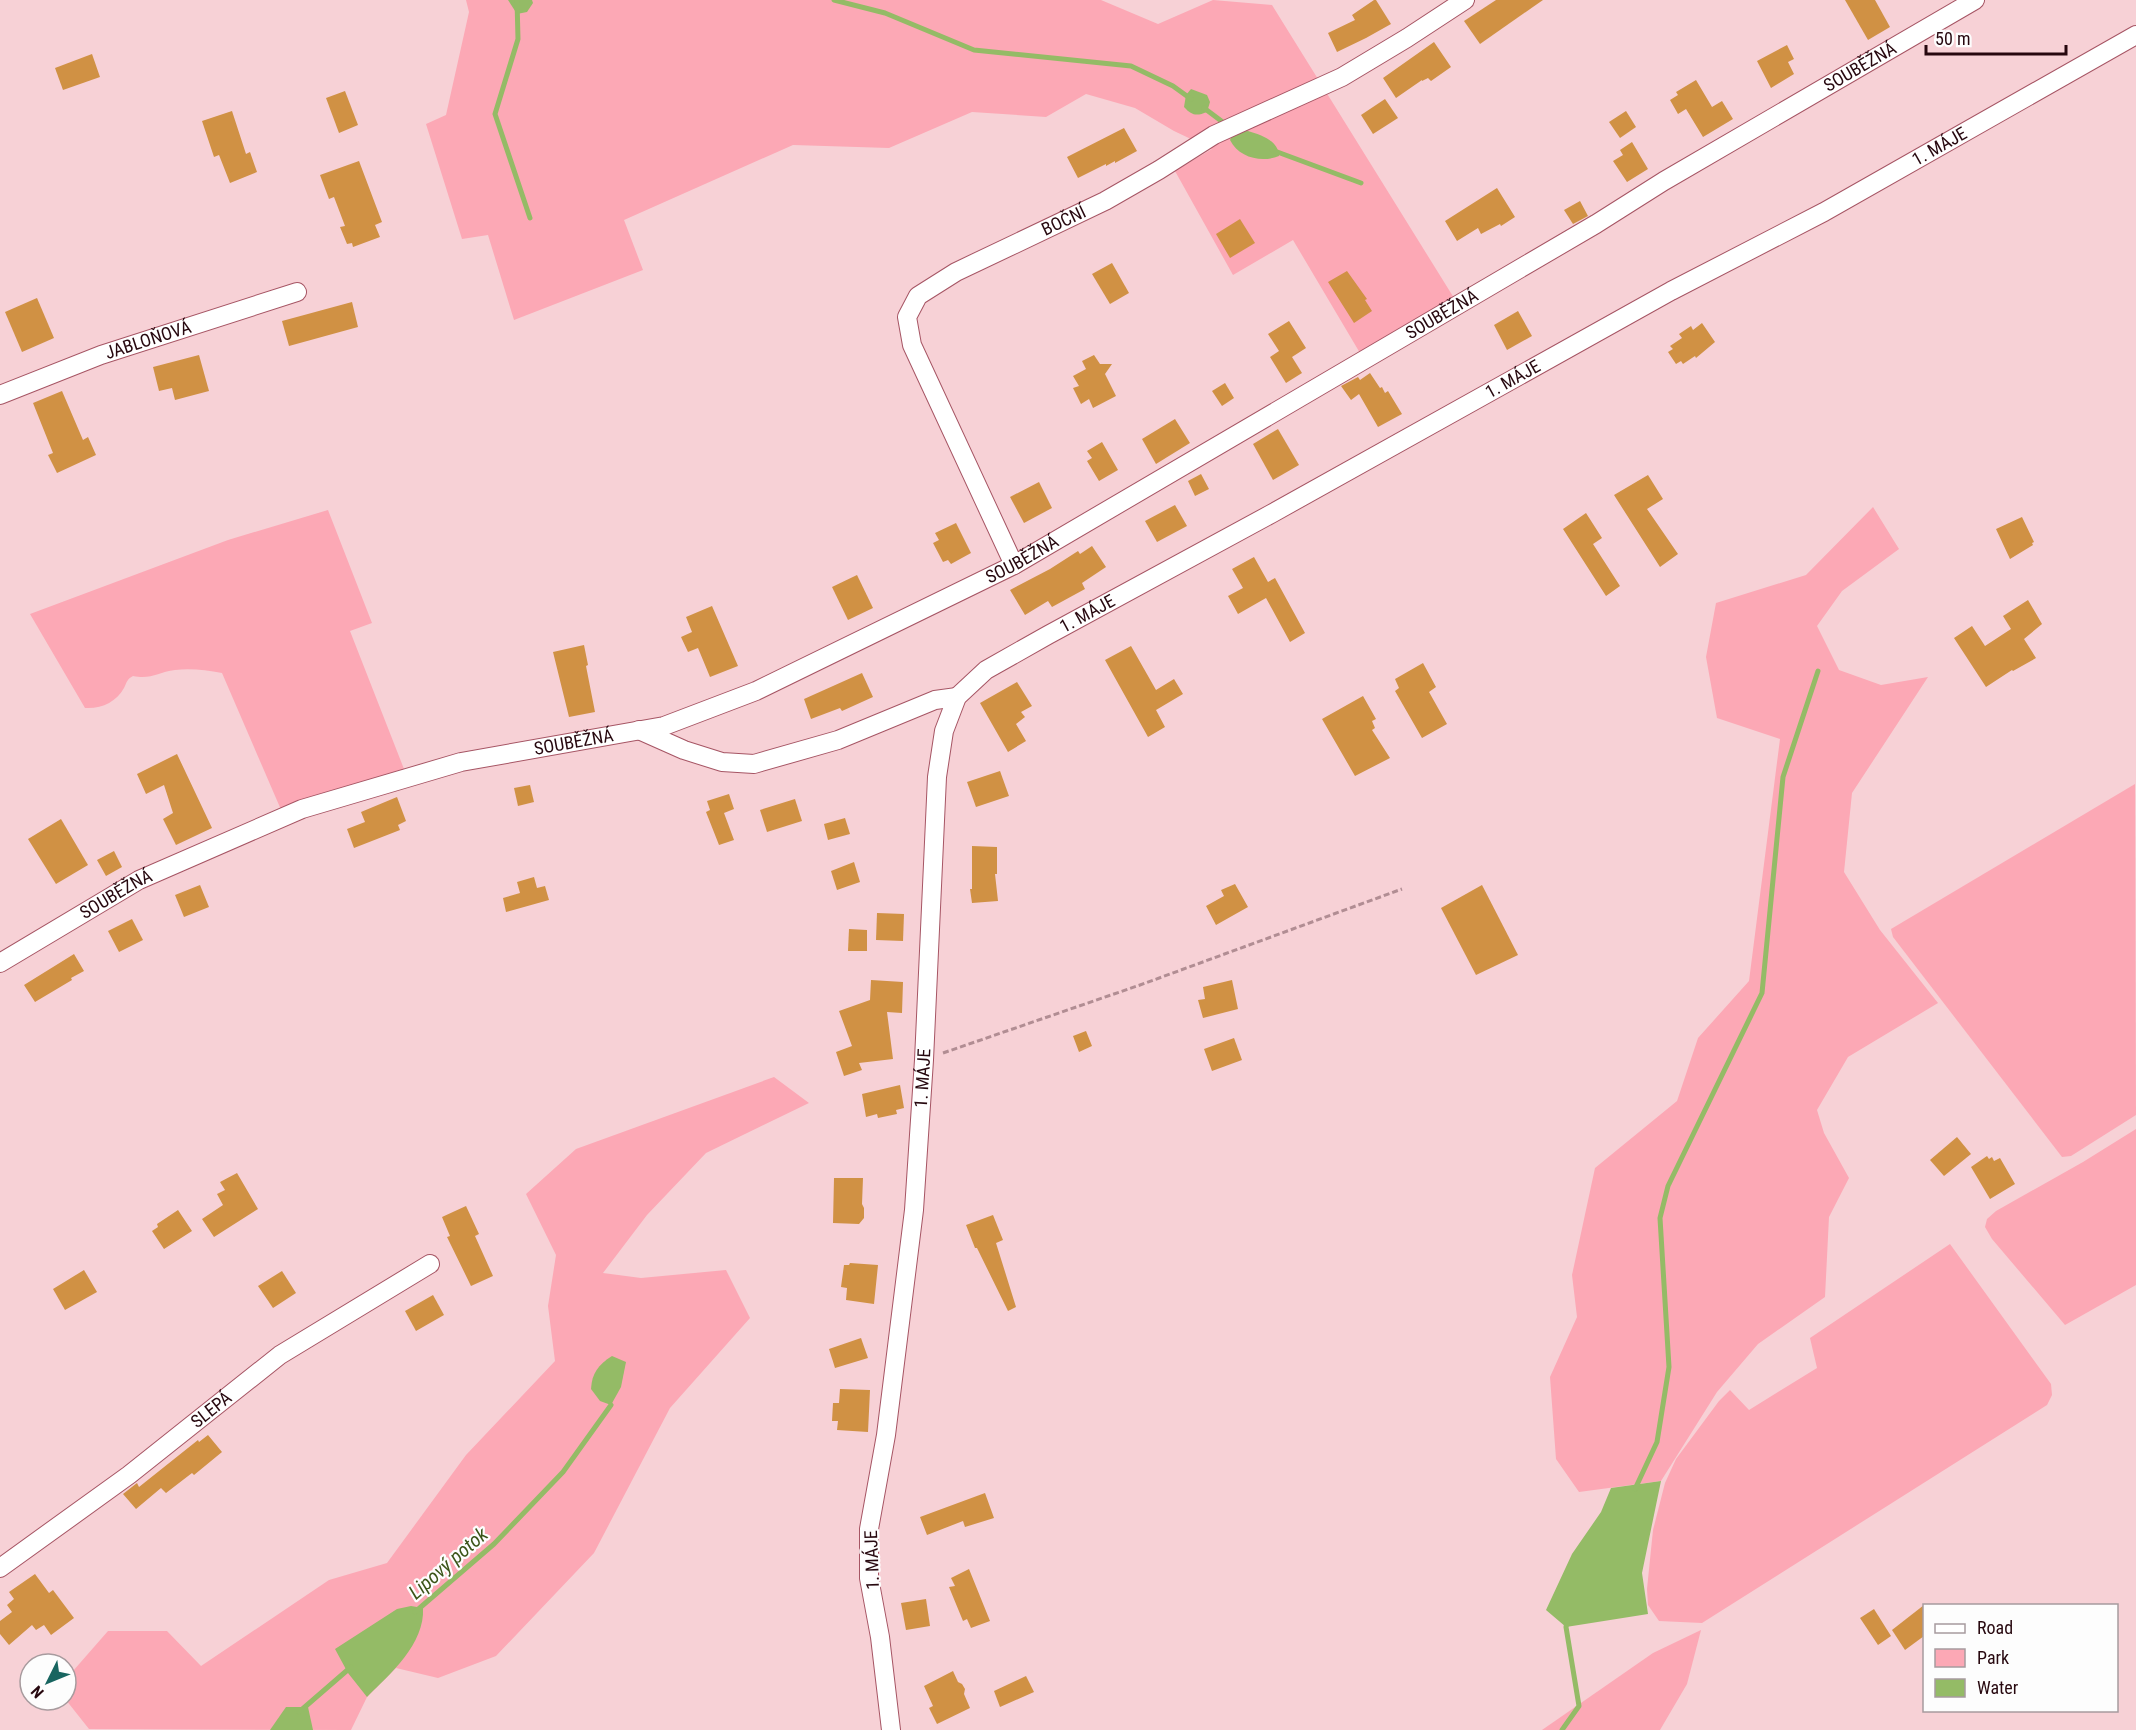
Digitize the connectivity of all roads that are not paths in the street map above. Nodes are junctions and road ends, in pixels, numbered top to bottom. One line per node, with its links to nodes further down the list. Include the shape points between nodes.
1 (1465, 0): 6 (street, BOČNÍ, via 1342,76 1214,135 1105,201 957,272 918,296 907,317 912,345)
2 (1975, 0): 6 (street, SOUBĚŽNÁ)
3 (2136, 35): 7 (street, 1. MÁJE, via 1824,212 1671,291 1048,635 986,670)
4 (297, 292): 5 (street, JABLOŇOVÁ, via 101,355)
5 (0, 395)
6 (1014, 565): 8 (street, SOUBĚŽNÁ, via 756,691 664,726)
7 (957, 697): 8 (street, via 935,700 838,740 754,764 722,762); 12 (street, 1. MÁJE, via 944,730 937,777 914,1210 869,1529 869,1578)
8 (639, 730): 9 (street, SOUBĚŽNÁ, via 461,762 303,809 139,880)
9 (0, 963)
10 (430, 1264): 11 (street, SLEPÁ, via 280,1355 129,1475)
11 (0, 1568)
12 (891, 1730)

